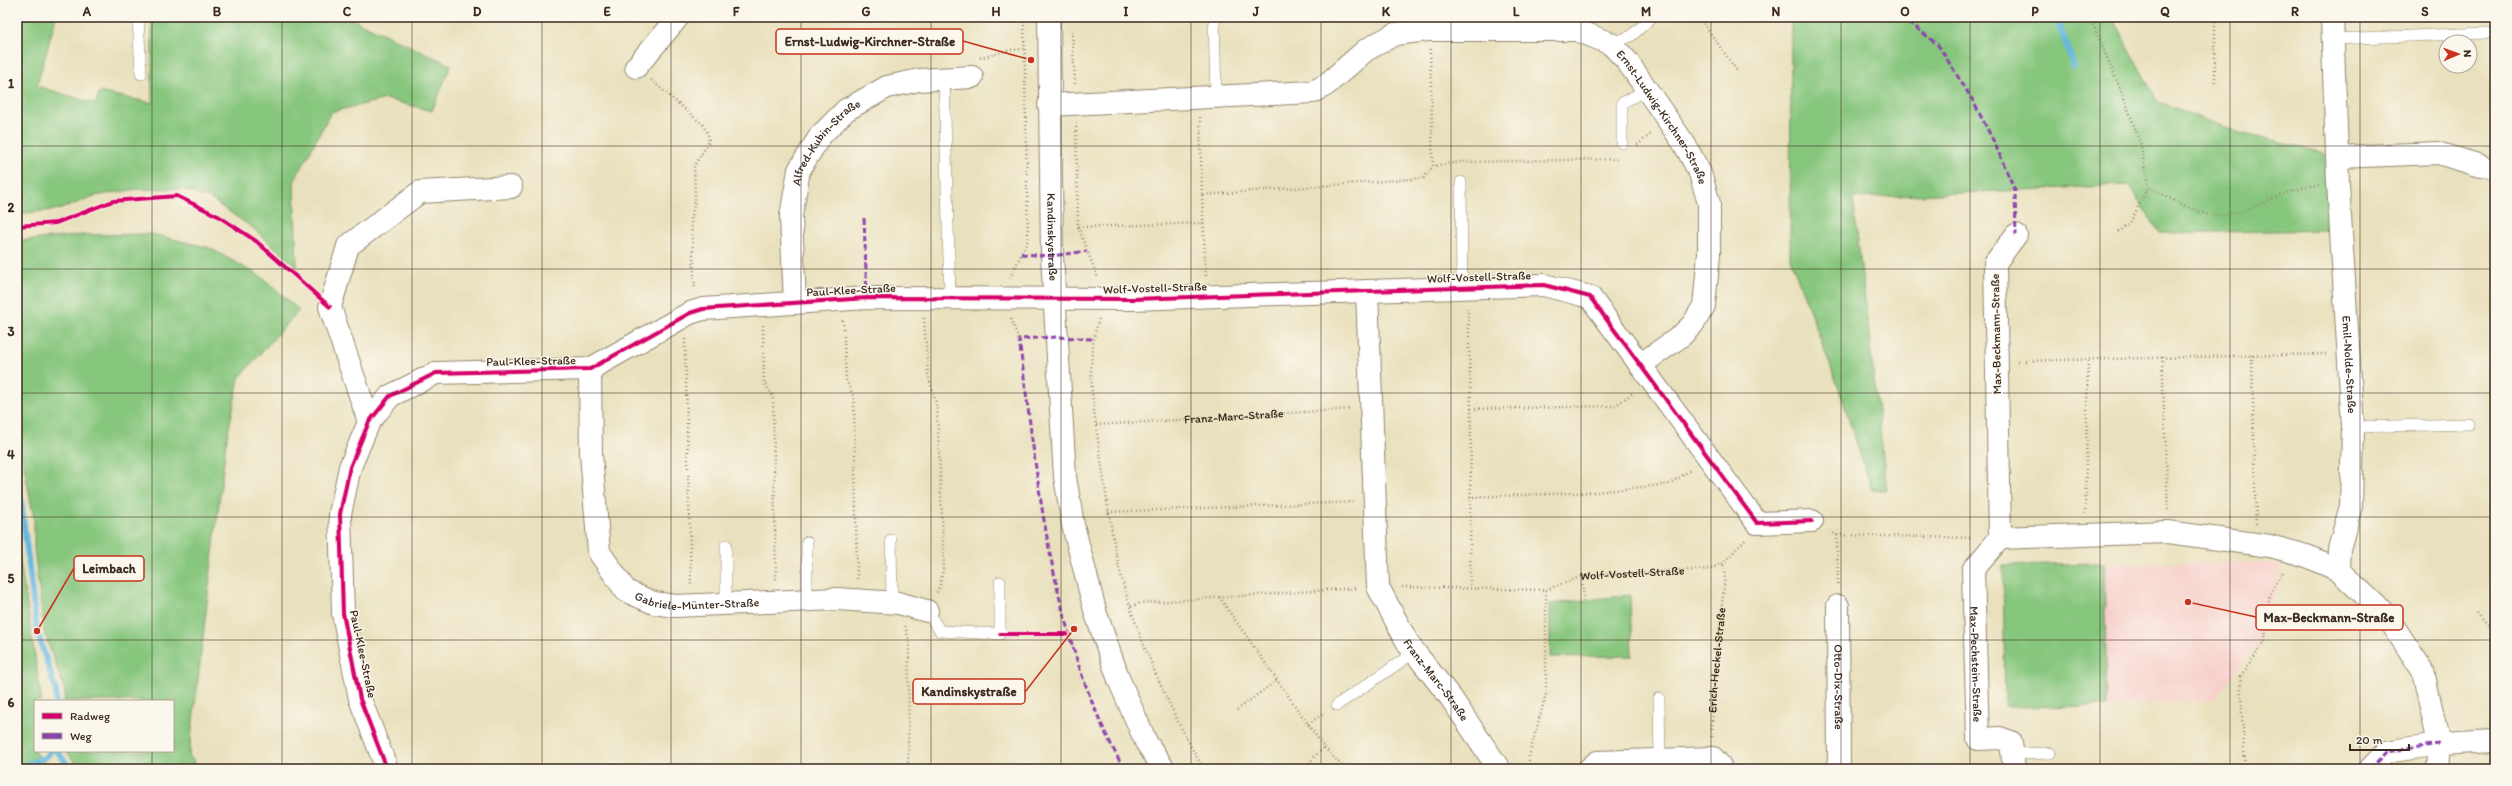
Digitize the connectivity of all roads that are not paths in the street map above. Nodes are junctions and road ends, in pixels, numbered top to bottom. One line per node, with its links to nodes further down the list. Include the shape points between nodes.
1 (138, 17): 11 (lane)
2 (678, 17): 10 (street)
3 (1214, 17): 15 (lane)
4 (1652, 17): 9 (lane, via 1631,36)
5 (2332, 17): 8 (street, Emil-Nolde-Straße)
6 (1048, 19): 16 (street, Kandinskystraße)
7 (2487, 34): 8 (lane)
8 (2333, 39): 18 (street, Emil-Nolde-Straße)
9 (1611, 44): 14 (street, Ernst-Ludwig-Kirchner-Straße, via 1627,61); 15 (street, Ernst-Ludwig-Kirchner-Straße, via 1578,30 1428,30 1395,34 1366,50 1326,85 1313,92)
10 (636, 67)
11 (141, 74)
12 (972, 77): 13 (street, Alfred-Kubin-Straße)
13 (944, 79): 25 (lane); 27 (street, Alfred-Kubin-Straße, via 919,80 887,88 846,110 820,136 799,170 791,216)
14 (1646, 90): 17 (lane, via 1622,103); 29 (street, Ernst-Ludwig-Kirchner-Straße, via 1685,145 1700,173 1709,203 1709,254 1704,306 1693,324)
15 (1208, 97): 16 (street, Ernst-Ludwig-Kirchner-Straße)
16 (1049, 104): 26 (street, Kandinskystraße)
17 (1622, 143)
18 (2338, 157): 19 (street, via 2438,153); 32 (street, Emil-Nolde-Straße)
19 (2488, 171)
20 (1461, 182): 23 (lane)
21 (511, 188): 30 (street, via 420,192 348,246 330,308)
22 (2016, 235): 34 (street, Max-Beckmann-Straße, via 1995,263)
23 (1464, 288): 24 (street, Wolf-Vostell-Straße); 29 (street, Wolf-Vostell-Straße, via 1544,286 1590,297)
24 (1367, 291): 26 (street, Wolf-Vostell-Straße); 45 (street, Franz-Marc-Straße, via 1378,587)
25 (950, 297): 26 (street, Paul-Klee-Straße); 27 (street, Paul-Klee-Straße)
26 (1055, 300): 55 (street, Kandinskystraße, via 1064,477 1073,525 1096,614 1119,680 1146,742)
27 (795, 303): 28 (street, Paul-Klee-Straße, via 703,309 681,318)
28 (590, 369): 30 (street, Paul-Klee-Straße, via 436,373 390,396); 42 (street, Gabriele-Münter-Straße, via 591,454 599,552 626,591 654,603)
29 (1645, 372): 33 (street, Wolf-Vostell-Straße, via 1757,523)
30 (369, 422): 54 (street, Paul-Klee-Straße, via 350,467 340,514 343,613 360,699)
31 (2469, 424): 32 (lane)
32 (2353, 427): 38 (street, Emil-Nolde-Straße, via 2351,506 2339,549)
33 (1812, 521)
34 (2000, 538): 38 (street, via 2168,532 2256,543 2293,552); 53 (street, Max-Pechstein-Straße, via 1973,570 1978,739 2000,738 2011,742)
35 (891, 540): 41 (lane)
36 (807, 542): 40 (lane)
37 (726, 545): 42 (lane)
38 (2338, 570): 49 (street, via 2386,615 2423,671)
39 (1000, 582): 44 (lane, via 1000,634 940,631)
40 (807, 600): 41 (street, Gabriele-Münter-Straße); 42 (street, Gabriele-Münter-Straße)
41 (892, 602): 44 (street, Gabriele-Münter-Straße)
42 (726, 604)
43 (1838, 606): 58 (street, Otto-Dix-Straße)
44 (927, 611)
45 (1415, 652): 47 (lane); 56 (street, Franz-Marc-Straße, via 1451,698)
46 (1659, 698): 51 (lane)
47 (1337, 705)
48 (2495, 741): 49 (street)
49 (2439, 744): 59 (street, via 2386,752); 60 (street)
50 (2050, 753): 53 (lane)
51 (1660, 760): 52 (street); 57 (street, via 1597,762)
52 (1716, 762)
53 (2014, 762)
54 (387, 769)
55 (1164, 769)
56 (1498, 769)
57 (1589, 769)
58 (1839, 769)
59 (2370, 769)
60 (2437, 769)

